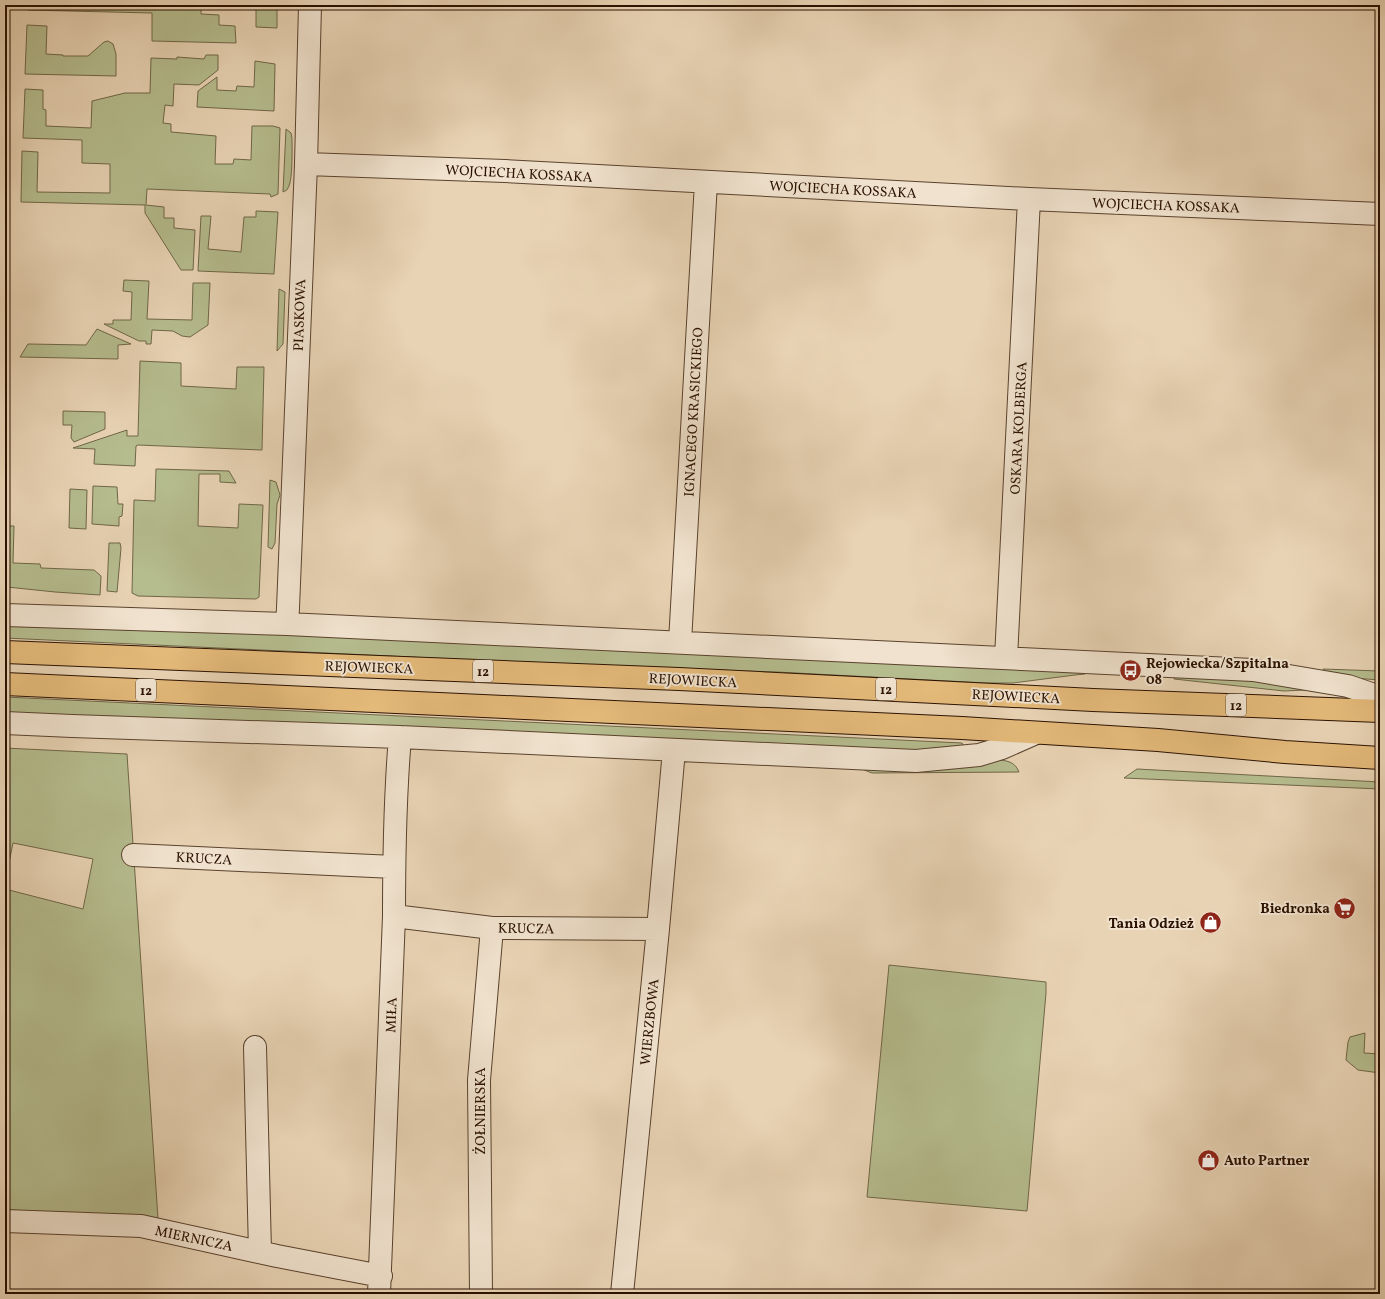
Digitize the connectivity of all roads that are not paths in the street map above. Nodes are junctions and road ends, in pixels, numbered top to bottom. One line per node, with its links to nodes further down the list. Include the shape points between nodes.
1 (310, 5): 2 (street, PIASKOWA)
2 (306, 164): 3 (street, WOJCIECHA KOSSAKA); 7 (street, PIASKOWA)
3 (706, 182): 4 (street, WOJCIECHA KOSSAKA); 8 (street, IGNACEGO KRASICKIEGO)
4 (1029, 199): 5 (street, WOJCIECHA KOSSAKA); 10 (street, OSKARA KOLBERGA)
5 (1380, 214)
6 (5, 615): 7 (street)
7 (287, 624): 8 (street)
8 (680, 642): 10 (street)
9 (5, 652): 13 (highway, REJOWIECKA / 12)
10 (1006, 658): 12 (street, via 1253,670 1348,686)
11 (5, 684): 15 (highway, 12)
12 (1380, 697)
13 (1380, 711)
14 (5, 723): 16 (street)
15 (1036, 733): 17 (street, via 979,755 916,761); 18 (highway, 12)
16 (400, 737): 17 (street); 20 (street, MIŁA)
17 (674, 750): 23 (street, WIERZBOWA)
18 (1380, 758)
19 (133, 855): 20 (street, KRUCZA)
20 (394, 867): 21 (street, MIŁA)
21 (394, 916): 22 (street, KRUCZA); 27 (street, MIŁA)
22 (492, 928): 23 (street, KRUCZA); 28 (street, ŻOŁNIERSKA, via 479,1080)
23 (658, 929): 29 (street, WIERZBOWA)
24 (255, 1047): 26 (street)
25 (5, 1221): 26 (street, MIERNICZA, via 141,1226)
26 (260, 1252): 27 (street, MIERNICZA)
27 (380, 1285)
28 (481, 1294)
29 (622, 1294)

